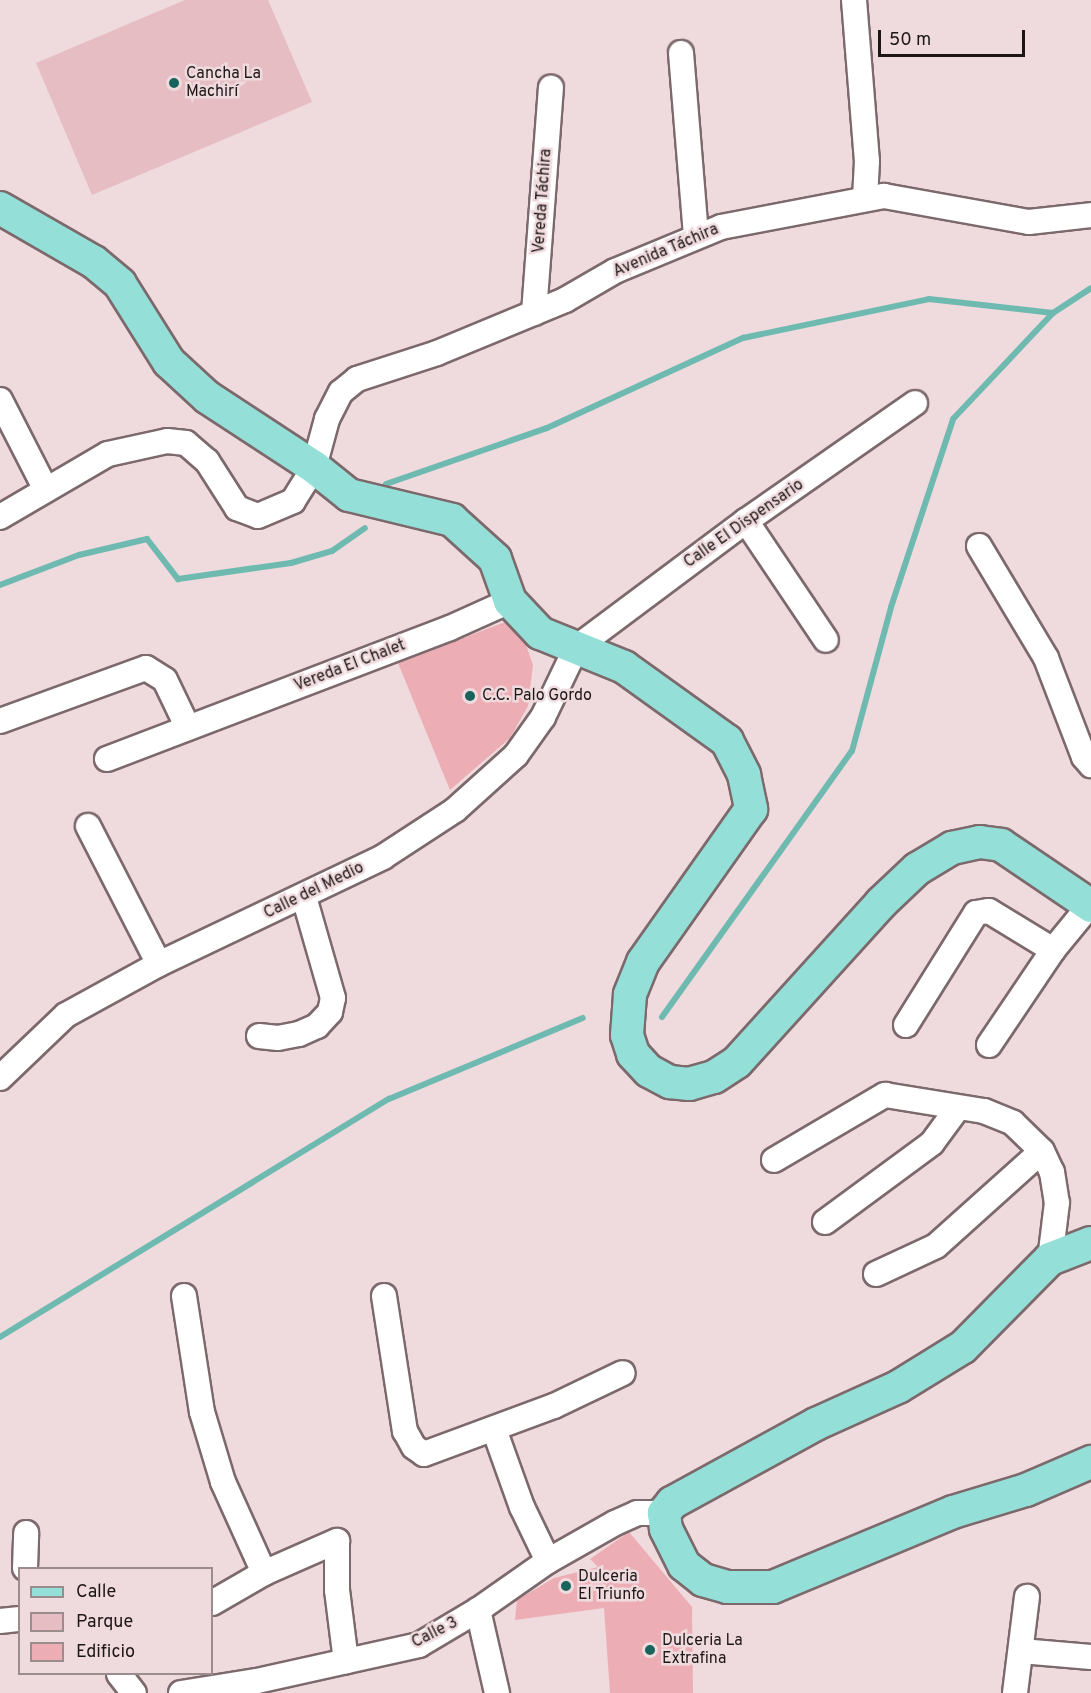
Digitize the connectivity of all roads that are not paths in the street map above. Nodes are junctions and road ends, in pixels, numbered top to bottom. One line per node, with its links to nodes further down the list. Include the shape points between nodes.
1 (854, 0): 4 (street, via 867,161)
2 (681, 53): 7 (street)
3 (551, 88): 8 (street, Vereda Táchira)
4 (866, 198): 6 (street, Avenida Táchira, via 884,195 1029,222); 7 (street, Avenida Táchira)
5 (0, 208): 11 (main road, via 94,262 120,284 169,362 207,398)
6 (1091, 215)
7 (696, 235): 8 (street, Avenida Táchira)
8 (534, 313): 11 (street, Avenida Táchira, via 437,353 357,380 341,392 327,419)
9 (0, 400): 12 (street)
10 (915, 403): 14 (street, Calle El Dispensario)
11 (314, 466): 12 (street, Avenida Táchira, via 293,501 258,516 237,508 207,461 186,443 142,444 108,454); 16 (main road, via 349,495 452,520 495,559)
12 (45, 488): 13 (street, Avenida Táchira)
13 (0, 517)
14 (746, 521): 17 (street); 18 (street, Calle El Dispensario)
15 (979, 546): 22 (street, via 1046,658 1084,757)
16 (510, 601): 18 (main road, via 540,633); 20 (street, Vereda El Chalet, via 450,628)
17 (826, 640)
18 (576, 648): 24 (street, Calle del Medio, via 543,717 501,769 455,810 383,857); 25 (main road, via 630,671 727,741 744,775 751,809 643,962 634,984 627,1035 633,1054 649,1071 670,1082 688,1084 714,1077 736,1062 881,903 917,869 952,848 980,842 1001,845)
19 (0, 722): 20 (street, via 146,668 165,680)
20 (188, 728): 21 (street, Vereda El Chalet)
21 (107, 759)
22 (1091, 765)
23 (88, 826): 27 (street)
24 (304, 897): 27 (street, Calle del Medio); 29 (street, via 333,998 330,1012 317,1026 299,1034)
25 (1091, 905): 26 (street)
26 (1053, 950): 28 (street, via 989,911 976,913); 30 (street)
27 (159, 964): 31 (street, Calle del Medio, via 66,1014)
28 (906, 1025)
29 (259, 1036)
30 (989, 1045)
31 (0, 1077)
32 (957, 1109): 33 (street, via 984,1111 1013,1123); 34 (street, via 885,1095); 35 (street, via 932,1143)
33 (1042, 1151): 37 (street, via 1052,1172 1057,1203); 38 (street, via 936,1246)
34 (774, 1160)
35 (825, 1222)
36 (1091, 1243): 37 (main road)
37 (1050, 1259): 44 (main road, via 963,1347 898,1388 816,1424 693,1490)
38 (876, 1274)
39 (184, 1296): 48 (street, via 202,1412 223,1482)
40 (384, 1296): 42 (street, via 405,1431 414,1447 424,1454)
41 (623, 1373): 42 (street)
42 (494, 1429): 46 (street, via 522,1507)
43 (1091, 1461): 44 (main road, via 1026,1490 953,1512 773,1587 727,1587 703,1580 684,1565 671,1545)
44 (664, 1513): 46 (street, Calle 3, via 637,1513)
45 (26, 1533): 47 (street)
46 (548, 1561): 51 (street, Calle 3)
47 (25, 1567)
48 (264, 1573): 50 (street); 56 (street, via 337,1541)
49 (1027, 1598): 54 (street)
50 (213, 1602)
51 (478, 1610): 56 (street, Calle 3, via 419,1645); 60 (street)
52 (18, 1619): 53 (street)
53 (0, 1621)
54 (1022, 1651): 55 (street); 61 (street)
55 (1091, 1658)
56 (346, 1661): 59 (street, Calle 3)
57 (121, 1675): 58 (street)
58 (134, 1693)
59 (181, 1693)
60 (497, 1693)
61 (1015, 1693)

